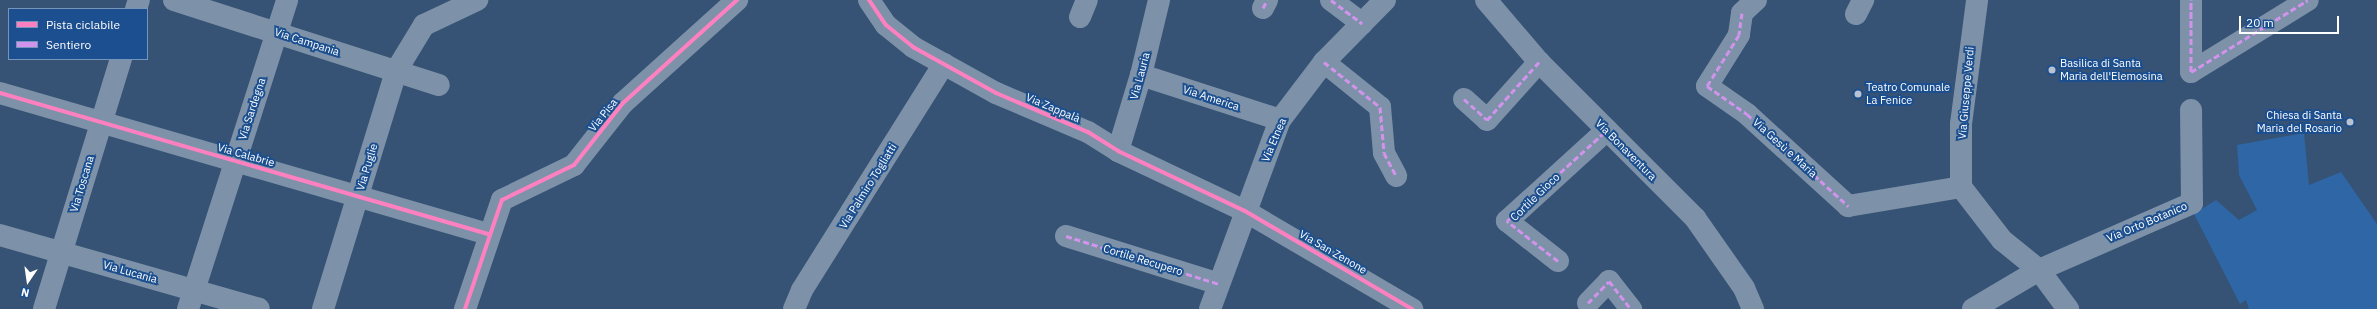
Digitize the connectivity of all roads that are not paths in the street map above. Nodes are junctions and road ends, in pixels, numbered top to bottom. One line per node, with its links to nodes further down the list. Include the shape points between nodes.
1 (174, 0): 15 (street, Via Campania)
2 (287, 0): 15 (street, Via Sardegna)
3 (477, 0): 20 (street, Via Puglie, via 424,25)
4 (737, 0): 35 (street, Via Pisa, via 623,103 574,165 502,200)
5 (869, 0): 19 (street, Via Zappalà, via 886,25 913,47)
6 (1159, 0): 21 (street, Via Lauria)
7 (1331, 0): 14 (street)
8 (1385, 0): 14 (street, Via Etnea)
9 (1486, 0): 18 (street, Via Bonaventura)
10 (1977, 0): 32 (street, Via Giuseppe Verdi, via 1961,124)
11 (2191, 0): 12 (street, via 2191,72)
12 (2308, 0)
13 (1749, 7): 32 (street, Via Gesù e Maria, via 1739,35 1707,86 1747,114 1848,206)
14 (1362, 23): 17 (street, Via Etnea)
15 (276, 33): 20 (street, Via Campania); 30 (street, Via Sardegna)
16 (120, 60): 27 (street, Via Toscana)
17 (1324, 62): 26 (street, Via Etnea); 31 (street, via 1380,107 1384,153)
18 (1539, 62): 24 (street, via 1488,120); 28 (street, Via Bonaventura)
19 (944, 64): 29 (street, Via Zappalà, via 996,93 1088,132); 48 (street, Via Palmiro Togliatti, via 802,290)
20 (396, 71): 22 (street, Via Campania); 33 (street, Via Puglie)
21 (1141, 75): 26 (street, Via America); 29 (street, Via Lauria)
22 (439, 85)
23 (0, 93): 27 (street, Via Calabrie)
24 (1464, 99)
25 (2191, 110): 40 (street, Via Orto Botanico, via 2192,203)
26 (1280, 120): 34 (street, Via Etnea)
27 (101, 122): 30 (street, Via Calabrie); 38 (street, Via Toscana)
28 (1607, 130): 39 (street, Cortile Gioco, via 1507,220); 52 (street, Via Bonaventura, via 1695,218 1744,288)
29 (1118, 151): 34 (street, Via Zappalà)
30 (235, 161): 33 (street, Via Calabrie); 42 (street, Via Sardegna)
31 (1396, 176)
32 (1961, 187): 40 (street, via 2002,240)
33 (358, 196): 35 (street, Via Calabrie); 46 (street, Via Puglie)
34 (1245, 211): 41 (street, Via Etnea); 50 (street, Via San Zenone)
35 (488, 234): 47 (street, Via Pisa)
36 (0, 235): 38 (street, Via Lucania)
37 (1066, 236): 41 (street, Cortile Recupero)
38 (61, 252): 42 (street, Via Lucania); 44 (street, Via Toscana)
39 (1558, 261)
40 (2039, 270): 53 (street); 54 (street)
41 (1219, 284): 49 (street, Via Etnea)
42 (191, 300): 45 (street, Via Lucania)
43 (1588, 303): 51 (street, via 1609,281)
44 (44, 309)
45 (259, 309)
46 (324, 309)
47 (465, 309)
48 (794, 309)
49 (1210, 309)
50 (1412, 309)
51 (1631, 309)
52 (1753, 309)
53 (1973, 309)
54 (2068, 309)

